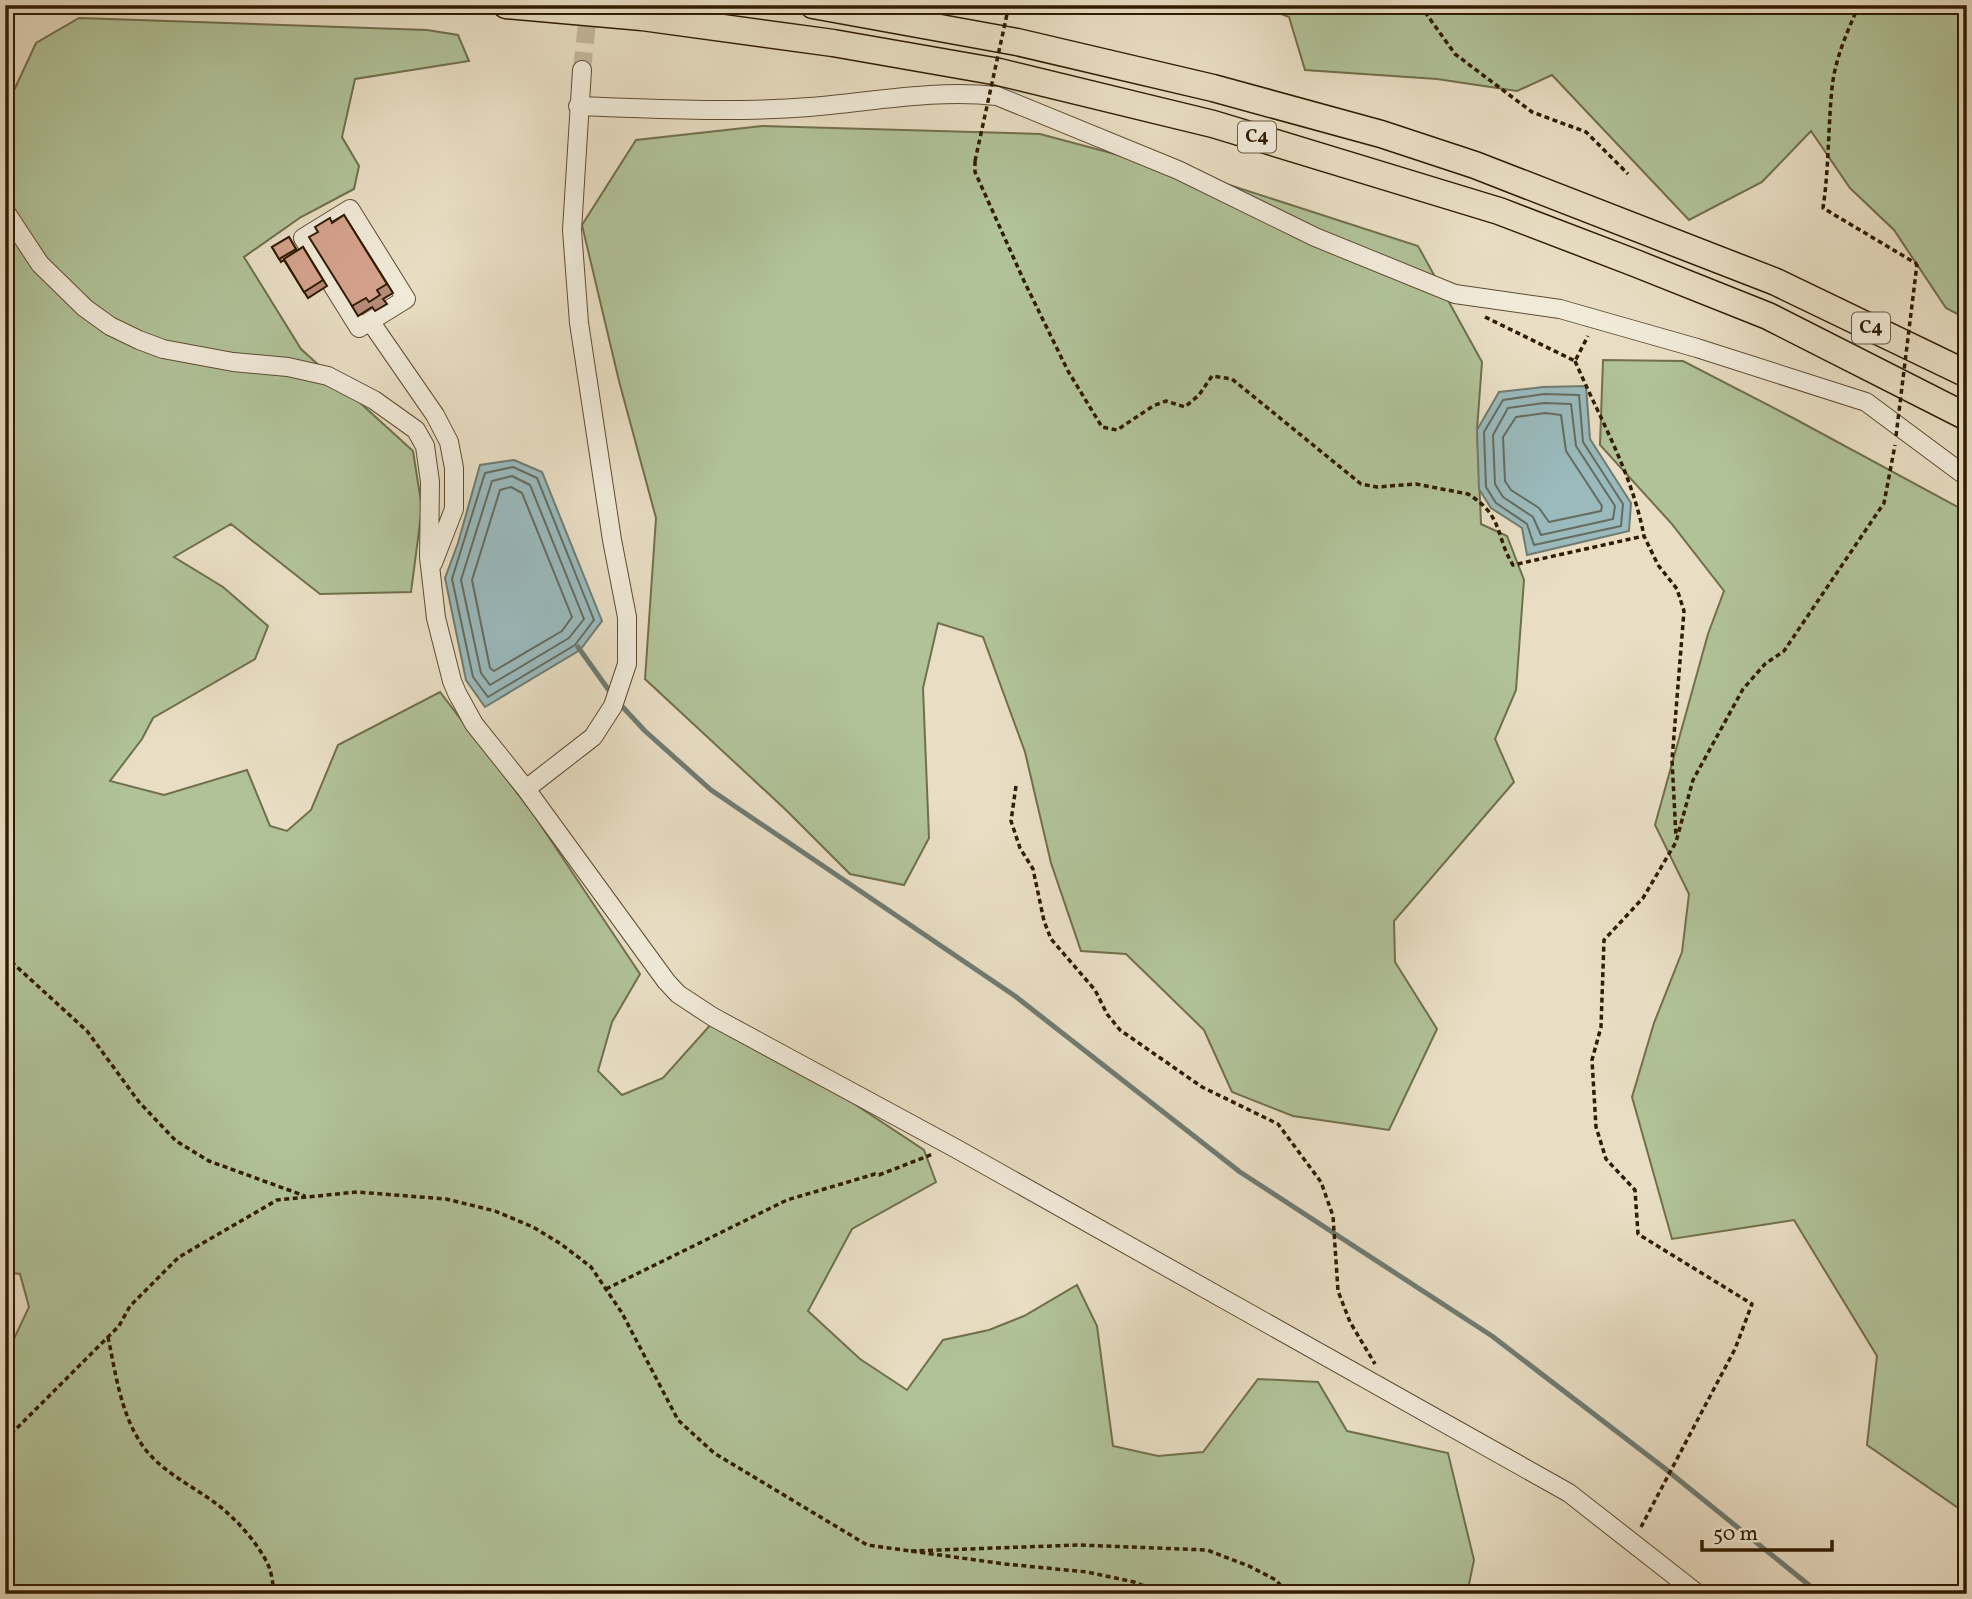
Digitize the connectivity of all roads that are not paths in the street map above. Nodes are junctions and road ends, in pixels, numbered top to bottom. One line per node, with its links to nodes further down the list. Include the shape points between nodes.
1 (506, 5): 10 (highway, C4, via 642,17 832,43 999,72 1213,124 1499,211 1635,263 1768,316)
2 (814, 5): 6 (highway, C4, via 1017,42 1381,134 1475,165)
3 (582, 69): 4 (street)
4 (578, 106): 11 (street, via 697,110 808,107 919,95 997,96 1178,170 1315,237 1455,295 1560,309 1867,402); 13 (street, via 572,230 579,323 627,617 627,664 613,706 593,737)
5 (5, 211): 12 (street, via 40,264 110,326 163,349 328,376 374,400 416,430 425,446 430,482)
6 (1776, 282): 8 (highway, via 1860,308); 9 (highway, C4)
7 (370, 321): 7 (street, via 359,328 303,238 350,209 406,299); 12 (street, via 449,442 454,509)
8 (1967, 361)
9 (1967, 374)
10 (1967, 417)
11 (1967, 477)
12 (430, 573): 13 (street, via 436,618 457,693 474,724)
13 (526, 789): 14 (street, via 678,994 1569,1493)
14 (1698, 1594)

